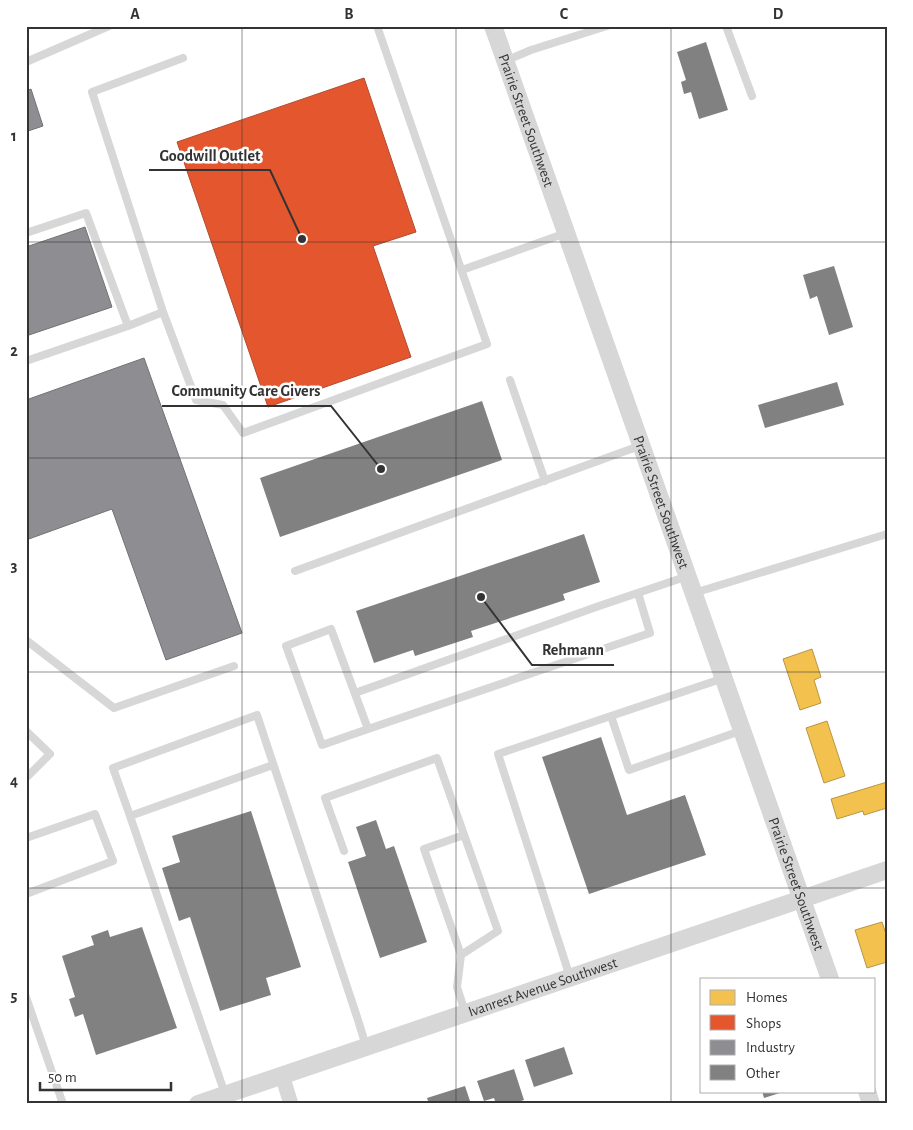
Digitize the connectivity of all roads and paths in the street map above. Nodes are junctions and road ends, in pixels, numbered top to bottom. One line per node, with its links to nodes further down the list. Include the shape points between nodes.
1 (109, 26): 8 (lane)
2 (377, 26): 12 (lane)
3 (493, 26): 7 (street, Prairie Street Southwest)
4 (607, 26): 7 (lane)
5 (726, 26): 9 (lane)
6 (183, 58): 13 (lane, via 92,92)
7 (505, 61): 11 (street, Prairie Street Southwest)
8 (26, 62)
9 (752, 96)
10 (26, 232): 14 (lane, via 86,213)
11 (566, 233): 12 (lane); 17 (street, Prairie Street Southwest)
12 (462, 270): 13 (lane, via 487,344 243,433 223,405 196,400)
13 (163, 312): 14 (lane)
14 (128, 326): 15 (lane)
15 (26, 361)
16 (510, 380): 18 (lane)
17 (642, 445): 18 (lane); 21 (street, Prairie Street Southwest)
18 (545, 480): 20 (lane)
19 (887, 534): 23 (lane)
20 (294, 571)
21 (688, 576): 22 (lane); 23 (street, Prairie Street Southwest)
22 (638, 593): 27 (lane); 29 (lane, via 650,633)
23 (694, 593): 26 (street, Prairie Street Southwest)
24 (26, 640): 25 (lane, via 114,708)
25 (234, 666)
26 (724, 678): 28 (lane); 30 (street, Prairie Street Southwest)
27 (355, 693): 29 (lane); 29 (lane, via 331,629 286,646 322,745)
28 (611, 716): 30 (lane, via 629,770); 42 (lane, via 498,754)
29 (368, 729)
30 (743, 730): 40 (street, Prairie Street Southwest)
31 (26, 732): 33 (lane, via 50,754)
32 (273, 765): 34 (lane); 34 (lane, via 257,715 113,768); 46 (lane)
33 (26, 778)
34 (130, 816): 49 (lane)
35 (464, 835): 37 (lane, via 437,758 325,798); 41 (lane, via 498,931); 41 (lane, via 424,849)
36 (26, 838): 39 (lane, via 95,814 113,861)
37 (344, 851)
38 (887, 870): 40 (street, Ivanrest Avenue Southwest)
39 (26, 894)
40 (803, 898): 42 (street, Ivanrest Avenue Southwest); 43 (street, Prairie Street Southwest)
41 (461, 955): 45 (lane, via 457,987)
42 (570, 977): 45 (street, Ivanrest Avenue Southwest)
43 (830, 978)
44 (26, 997): 50 (lane)
45 (465, 1012): 46 (street, Ivanrest Avenue Southwest)
46 (366, 1046): 47 (street, Ivanrest Avenue Southwest)
47 (282, 1075): 49 (street, Ivanrest Avenue Southwest); 52 (street)
48 (867, 1092): 53 (street)
49 (225, 1094): 51 (street, Ivanrest Avenue Southwest)
50 (63, 1104)
51 (198, 1104)
52 (291, 1104)
53 (871, 1104)

